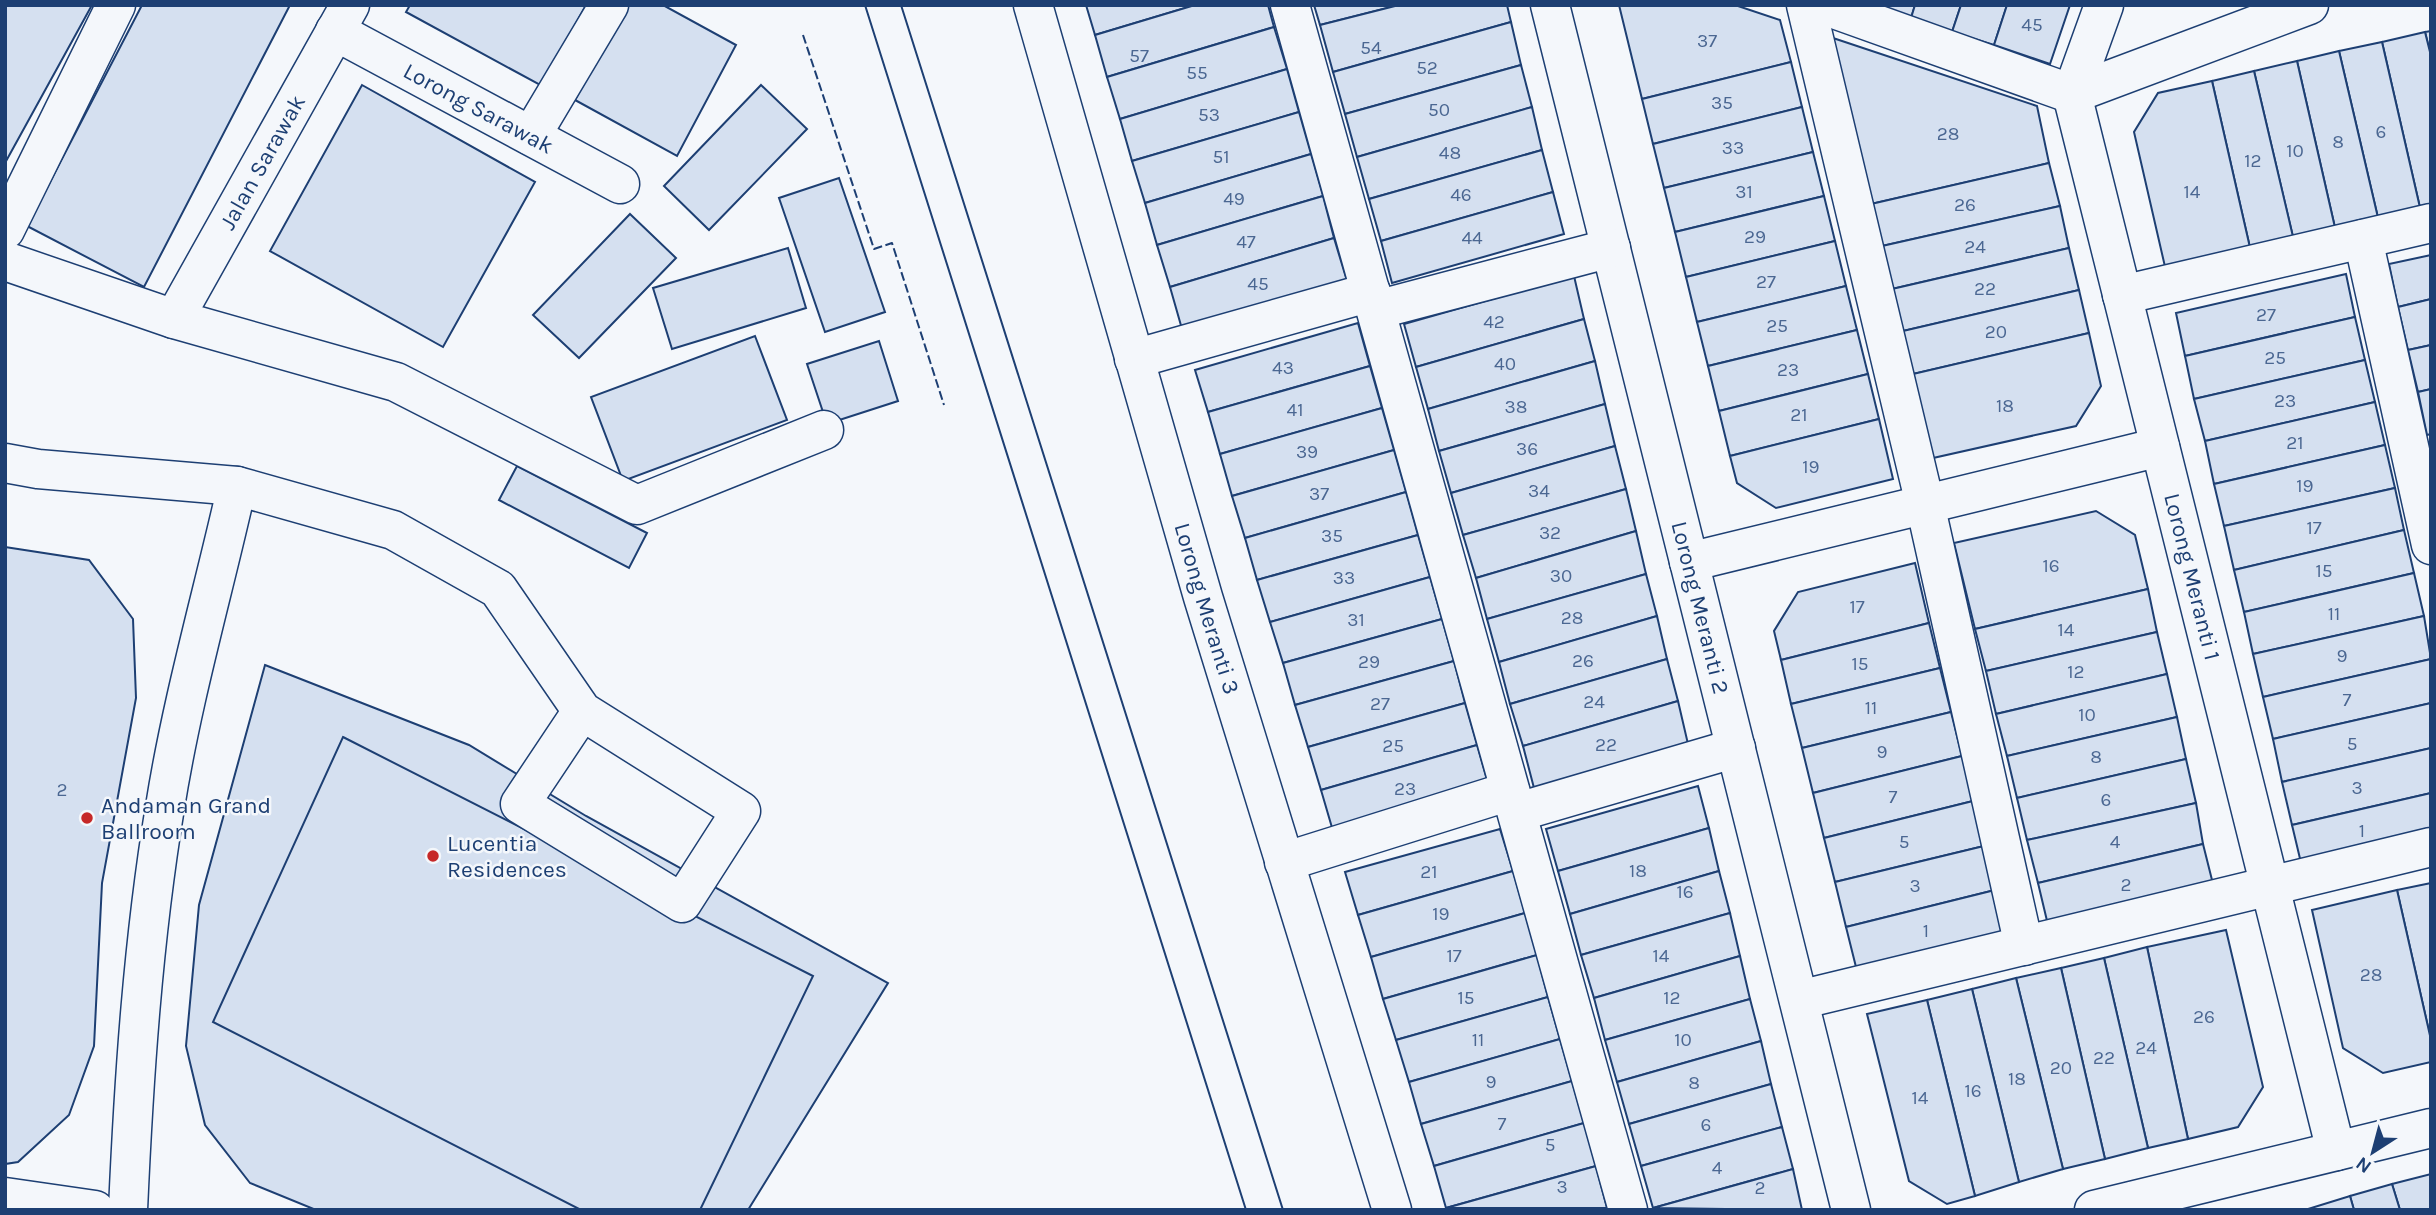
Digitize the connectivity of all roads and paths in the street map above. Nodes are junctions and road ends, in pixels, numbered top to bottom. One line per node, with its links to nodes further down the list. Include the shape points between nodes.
1 (116, 5): 15 (street)
2 (609, 5): 12 (street)
3 (1033, 5): 22 (street, Lorong Meranti 3)
4 (1290, 5): 20 (street)
5 (1550, 5): 17 (street, Lorong Meranti 2)
6 (1806, 5): 27 (street)
7 (1823, 5): 11 (street)
8 (2104, 5): 11 (street)
9 (2309, 5): 11 (street)
10 (342, 18): 12 (street, Lorong Sarawak); 21 (street, Jalan Sarawak)
11 (2072, 94): 19 (street, Lorong Meranti 1)
12 (531, 136): 13 (street, Lorong Sarawak)
13 (620, 184)
14 (2431, 223): 16 (street)
15 (5, 230)
16 (2363, 239): 19 (street); 28 (street)
17 (1611, 248): 20 (street); 29 (street, Lorong Meranti 2)
18 (5, 261): 21 (street)
19 (2123, 295): 24 (street, Lorong Meranti 1)
20 (1373, 301): 22 (street); 32 (street)
21 (174, 319): 23 (street, via 396,382 638,505)
22 (1134, 359): 34 (street, Lorong Meranti 3)
23 (824, 430)
24 (2160, 447): 27 (street); 35 (street, Lorong Meranti 1)
25 (5, 463): 26 (street)
26 (237, 485): 30 (street, via 393,530 498,589); 43 (street, via 165,805 145,945)
27 (1925, 504): 29 (street); 36 (street)
28 (2431, 545)
29 (1689, 562): 31 (street, Lorong Meranti 2)
30 (582, 711): 30 (street, via 741,811 682,903 520,804)
31 (1736, 748): 32 (street); 37 (street, Lorong Meranti 2)
32 (1514, 802): 34 (street); 45 (street)
33 (2431, 847): 35 (street)
34 (1284, 862): 44 (street, Lorong Meranti 3)
35 (2270, 886): 36 (street); 39 (street, Lorong Meranti 1)
36 (2024, 946): 37 (street)
37 (1798, 1000): 46 (street, Lorong Meranti 2)
38 (2431, 1128): 39 (street)
39 (2336, 1151): 41 (street)
40 (5, 1197): 42 (street)
41 (2101, 1209)
42 (95, 1210)
43 (128, 1210)
44 (1392, 1210)
45 (1628, 1210)
46 (1851, 1210)

